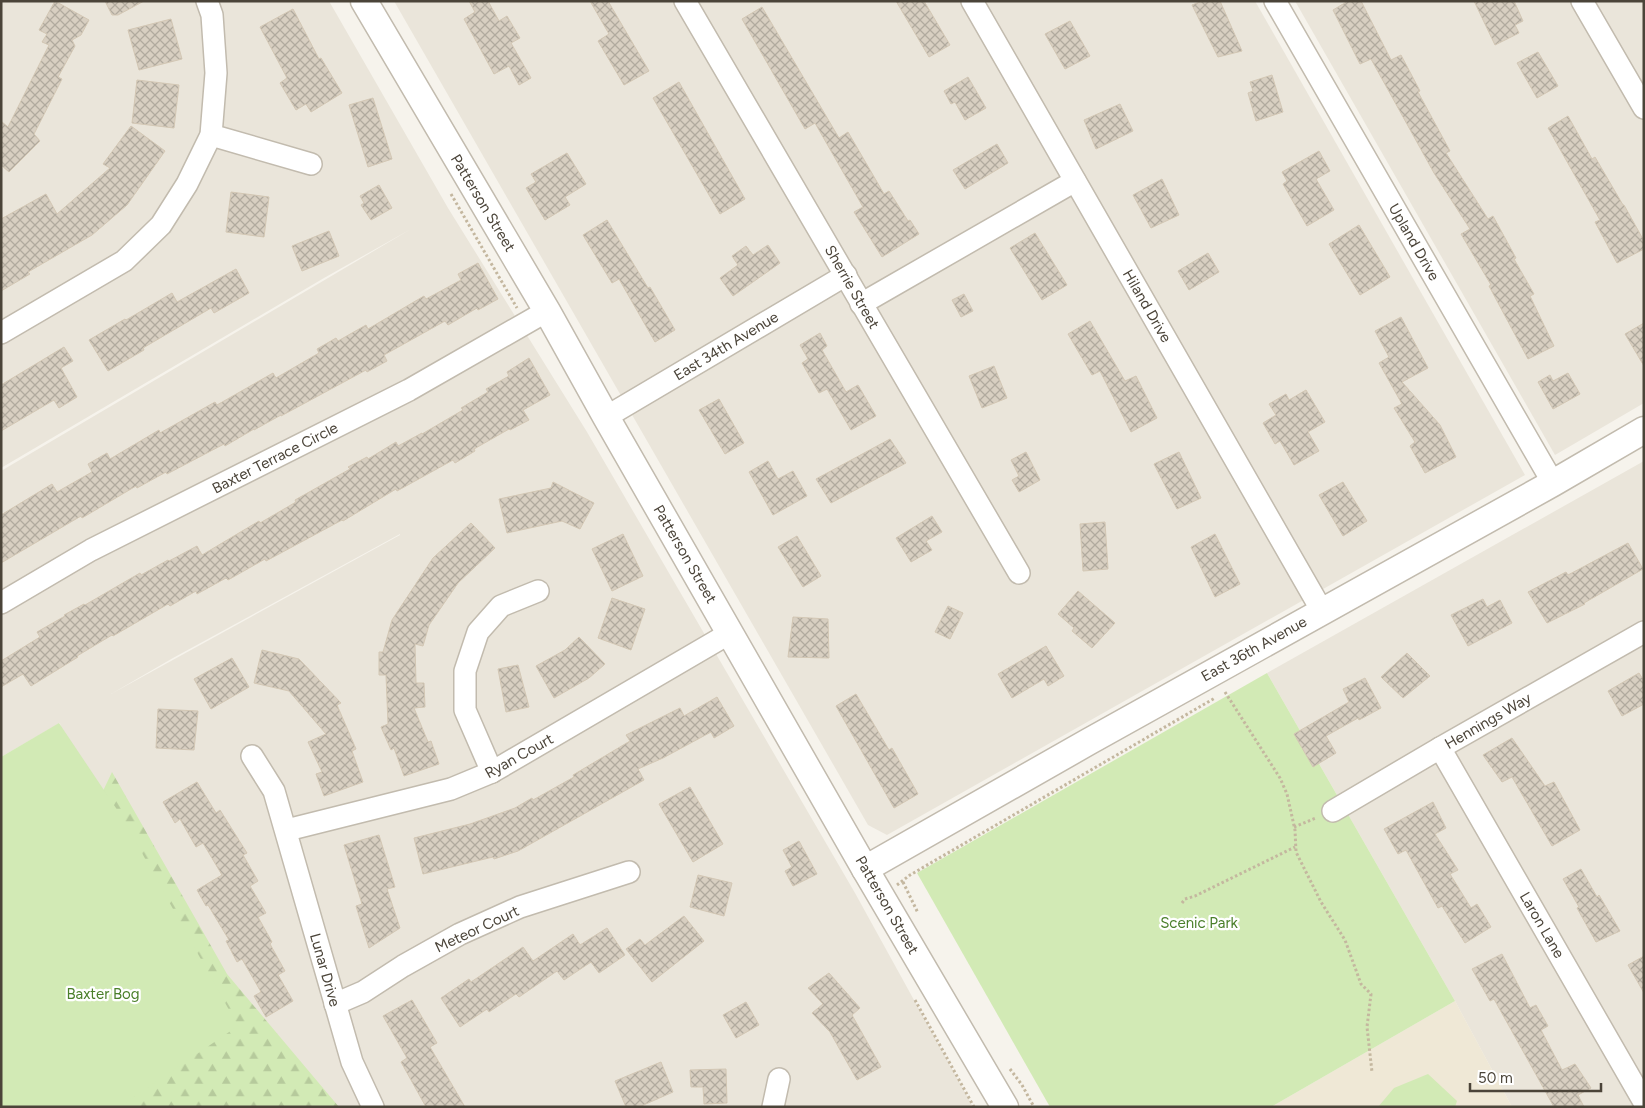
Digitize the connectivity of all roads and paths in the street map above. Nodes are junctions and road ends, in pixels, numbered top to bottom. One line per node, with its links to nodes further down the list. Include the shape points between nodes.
1 (207, 1): 8 (street, via 212,14 216,73)
2 (364, 1): 13 (street, Patterson Street)
3 (685, 1): 11 (street, Sherrie Street)
4 (972, 1): 10 (street, Hiland Drive)
5 (1275, 1): 17 (street, Upland Drive)
6 (1582, 1): 7 (street)
7 (1644, 108)
8 (211, 135): 9 (street); 14 (street, via 187,184 161,225 124,261)
9 (311, 164)
10 (1075, 181): 12 (street); 21 (street, Hiland Drive)
11 (846, 275): 12 (street, Sherrie Street); 15 (street, East 34th Avenue)
12 (861, 304): 18 (street, Sherrie Street)
13 (547, 311): 15 (street, Patterson Street); 20 (street, Baxter Terrace Circle, via 409,390 90,550)
14 (1, 333)
15 (606, 417): 23 (street, Patterson Street)
16 (1644, 430): 17 (street, East 36th Avenue)
17 (1553, 483): 21 (street, East 36th Avenue)
18 (1020, 573)
19 (538, 591): 27 (street, via 502,606 478,632 466,670 466,710)
20 (1, 603)
21 (1322, 611): 32 (street, East 36th Avenue)
22 (1644, 632): 25 (street, Hennings Way)
23 (730, 633): 27 (street, Ryan Court); 32 (street, Patterson Street)
24 (1225, 692): 29 (path, via 1280,778)
25 (1440, 748): 28 (street, Hennings Way); 39 (street, Laron Lane)
26 (252, 756): 30 (street, Lunar Drive, via 274,791)
27 (492, 772): 30 (street, Ryan Court, via 451,788)
28 (1333, 811): 29 (path)
29 (1294, 827): 31 (path)
30 (287, 830): 36 (street, Lunar Drive)
31 (1295, 848): 34 (path); 37 (path, via 1321,902 1345,940 1360,984 1371,994 1366,1027)
32 (866, 869): 43 (street, Patterson Street)
33 (628, 872): 36 (street, Meteor Court, via 520,907 460,934 363,992)
34 (1182, 903)
35 (914, 998): 42 (path)
36 (335, 1004): 40 (street, Lunar Drive, via 352,1062)
37 (1372, 1072)
38 (779, 1079): 41 (street)
39 (1644, 1102)
40 (373, 1107)
41 (773, 1107)
42 (974, 1107)
43 (1005, 1107)

